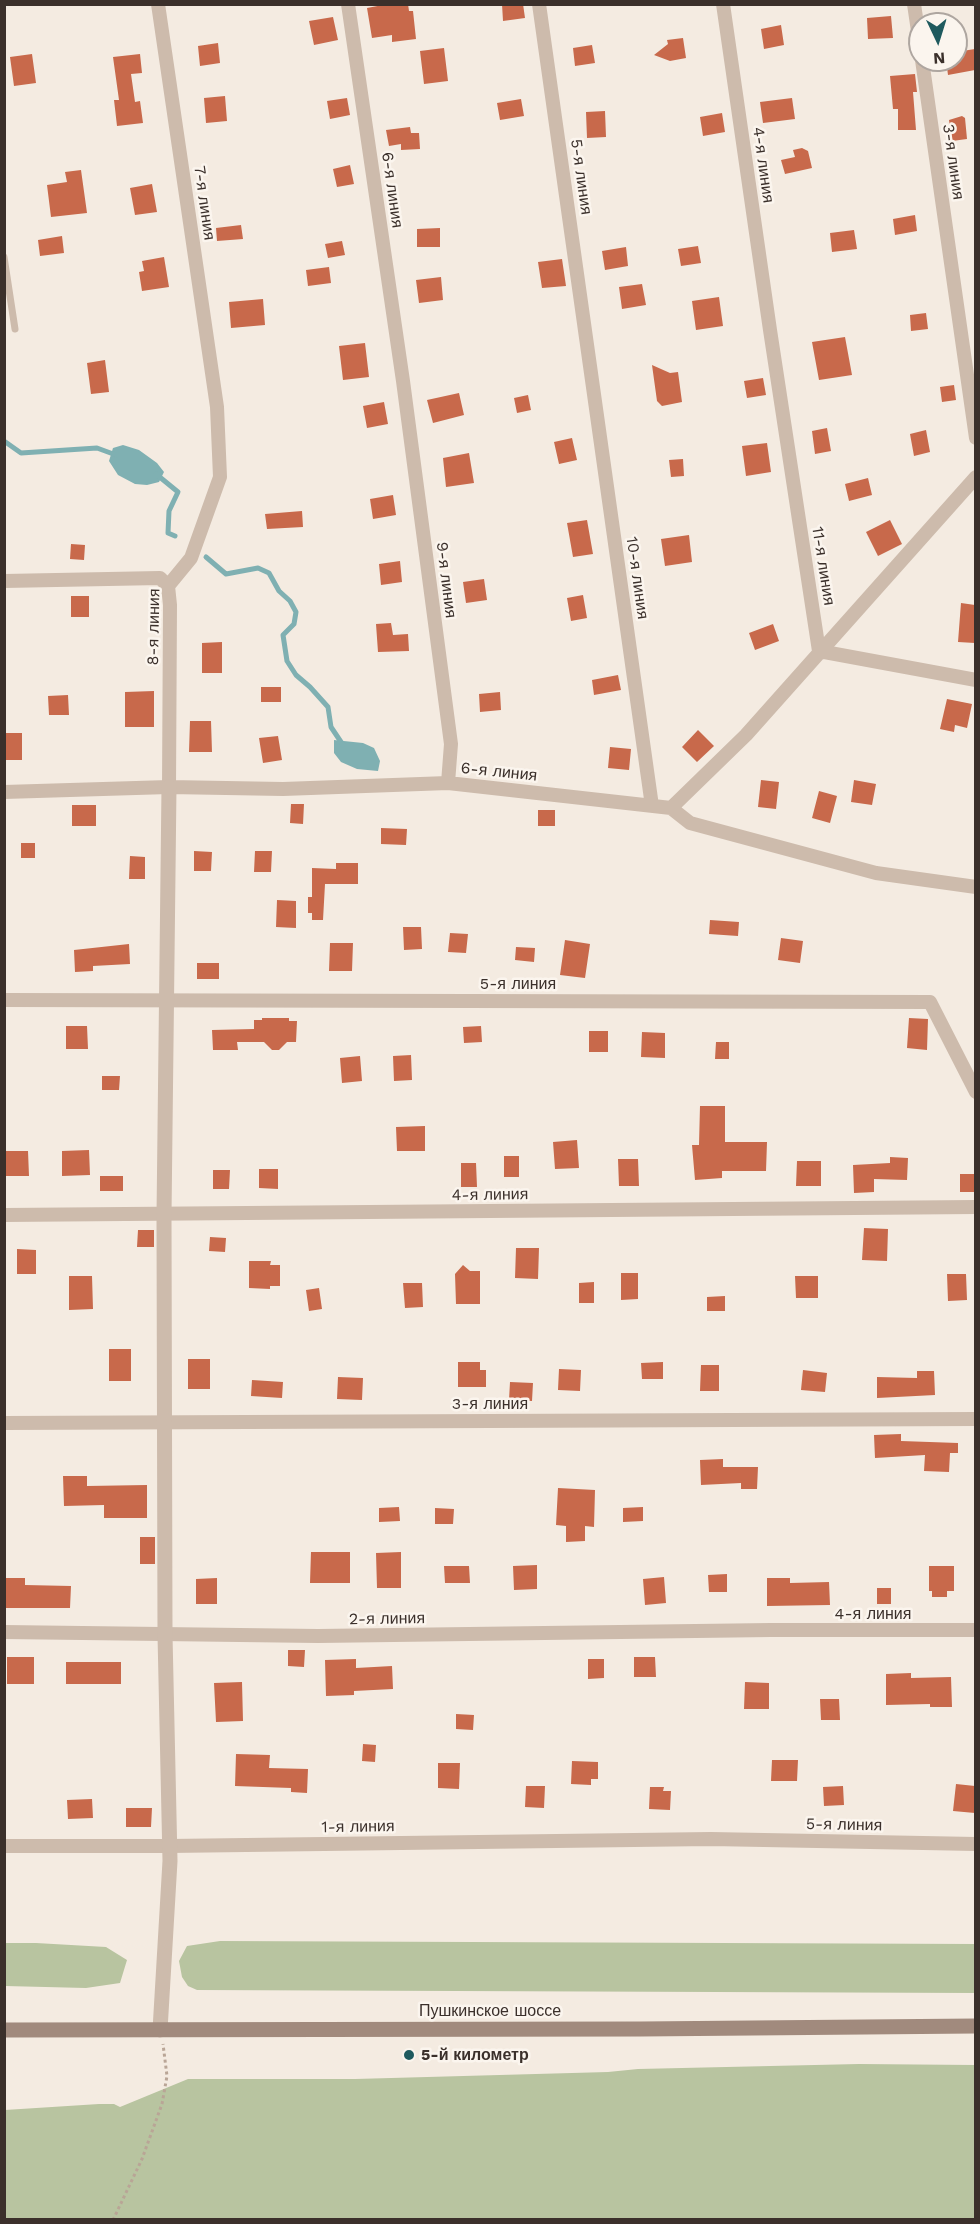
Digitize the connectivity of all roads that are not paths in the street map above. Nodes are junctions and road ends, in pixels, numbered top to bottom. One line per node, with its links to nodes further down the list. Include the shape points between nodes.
1 (158, 4): 11 (street, 7-я линия)
2 (348, 4): 10 (street, 6-я линия)
3 (539, 4): 9 (street, 5-я линия)
4 (723, 4): 8 (street, 4-я линия)
5 (924, 72): 12 (street, 3-я линия)
6 (4, 257): 7 (lane)
7 (15, 329)
8 (770, 330): 16 (street, 11-я линия)
9 (589, 355): 21 (street, 10-я линия)
10 (403, 381): 18 (street, 9-я линия, via 451,744)
11 (217, 407): 15 (street, 8-я линия, via 220,477 191,558)
12 (975, 438)
13 (975, 477): 16 (street)
14 (4, 581): 15 (street, via 160,578)
15 (168, 586): 19 (street, 8-я линия)
16 (819, 651): 17 (street); 22 (street, via 746,735)
17 (975, 680)
18 (448, 783): 19 (street, 6-я линия, via 283,789); 21 (street, 6-я линия)
19 (169, 787): 20 (street, 6-я линия); 25 (street)
20 (4, 792)
21 (652, 806): 22 (street, 6-я линия)
22 (671, 808): 23 (street, 6-я линия, via 690,823 876,873)
23 (975, 887)
24 (4, 1000): 25 (street, 5-я линия)
25 (166, 1000): 26 (street, 5-я линия, via 930,1002); 29 (street)
26 (975, 1092)
27 (975, 1207): 29 (street, 4-я линия)
28 (4, 1215): 29 (street, 4-я линия)
29 (164, 1215): 31 (street)
30 (975, 1419): 31 (street, 3-я линия)
31 (165, 1422): 32 (street, 3-я линия); 36 (street)
32 (4, 1423)
33 (771, 1630): 34 (street, 4-я линия); 36 (street, 2-я линия)
34 (975, 1630)
35 (4, 1632): 36 (street, 2-я линия)
36 (165, 1635): 40 (street)
37 (711, 1839): 38 (street, 5-я линия); 40 (street, 1-я линия)
38 (975, 1844)
39 (4, 1846): 40 (street, 1-я линия)
40 (169, 1846): 43 (street)
41 (975, 2026): 43 (main road, Пушкинское шоссе)
42 (4, 2030): 43 (main road, Пушкинское шоссе)
43 (160, 2030)

